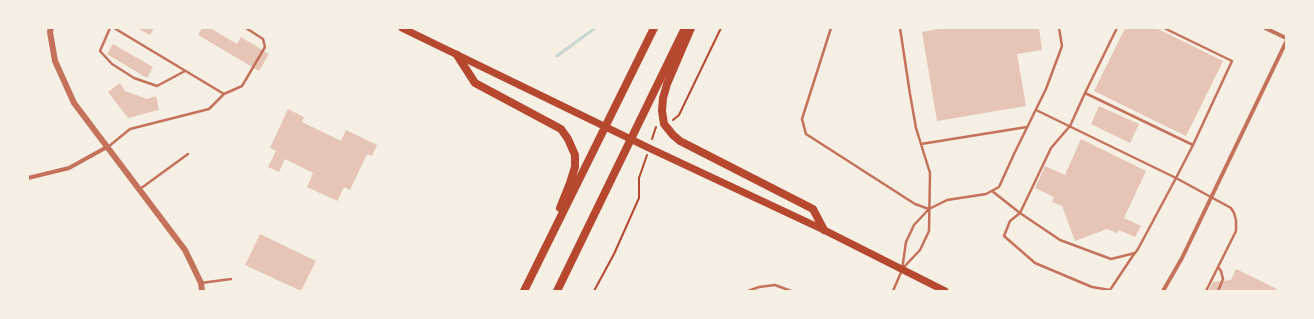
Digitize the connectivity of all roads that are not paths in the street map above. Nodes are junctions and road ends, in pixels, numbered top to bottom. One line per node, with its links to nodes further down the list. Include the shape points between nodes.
1 (51, 28): 28 (street, via 55,61 74,103)
2 (110, 28): 18 (lane, via 100,51 112,64 134,78 157,86)
3 (114, 28): 18 (lane)
4 (246, 28): 19 (lane, via 263,38 265,47 242,86)
5 (402, 28): 17 (main road)
6 (654, 28): 23 (highway)
7 (685, 28): 25 (highway)
8 (690, 28): 37 (highway, via 663,98 664,124 680,141 814,209)
9 (831, 28): 35 (lane, via 802,119 806,134 914,204)
10 (900, 28): 26 (lane, via 911,101)
11 (1058, 28): 21 (lane, via 1062,46)
12 (1117, 28): 20 (lane)
13 (1164, 28): 27 (lane, via 1232,61)
14 (1265, 28): 15 (street)
15 (1286, 38)
16 (1286, 42): 34 (street)
17 (458, 55): 23 (main road); 41 (highway, via 475,83 561,130 575,155 575,167 570,183)
18 (185, 70): 19 (lane)
19 (224, 94): 28 (lane, via 209,109 130,129)
20 (1086, 94): 22 (lane); 27 (lane)
21 (1036, 110): 22 (lane); 24 (lane)
22 (1070, 126): 31 (lane); 36 (lane, via 1051,148)
23 (606, 127): 25 (main road); 41 (highway)
24 (1027, 127): 26 (lane); 33 (lane, via 999,187)
25 (631, 139): 37 (main road); 46 (highway)
26 (921, 144): 35 (lane, via 930,173)
27 (1193, 145): 31 (lane)
28 (107, 147): 30 (street, via 69,168); 32 (street)
29 (188, 154): 32 (lane)
30 (28, 178)
31 (1176, 178): 34 (lane); 38 (lane)
32 (140, 190): 43 (street, via 185,250)
33 (992, 191): 35 (lane, via 947,200); 36 (lane)
34 (1211, 198): 39 (lane, via 1230,208 1236,220 1236,231); 51 (street)
35 (929, 210): 40 (lane, via 914,225 906,242); 40 (lane, via 929,231 920,250)
36 (1020, 213): 38 (lane, via 1060,240 1111,259); 38 (lane, via 1010,221 1004,236 1036,263 1092,287 1110,290)
37 (824, 230): 40 (main road)
38 (1135, 253)
39 (1218, 267): 52 (lane); 53 (lane, via 1223,280)
40 (902, 270): 49 (lane); 50 (main road)
41 (534, 271): 45 (highway)
42 (231, 279): 43 (lane)
43 (201, 283): 44 (street)
44 (202, 291)
45 (524, 291)
46 (557, 291)
47 (748, 291): 48 (lane, via 775,285)
48 (791, 291)
49 (893, 291)
50 (945, 291)
51 (1163, 291)
52 (1206, 291)
53 (1218, 291)

